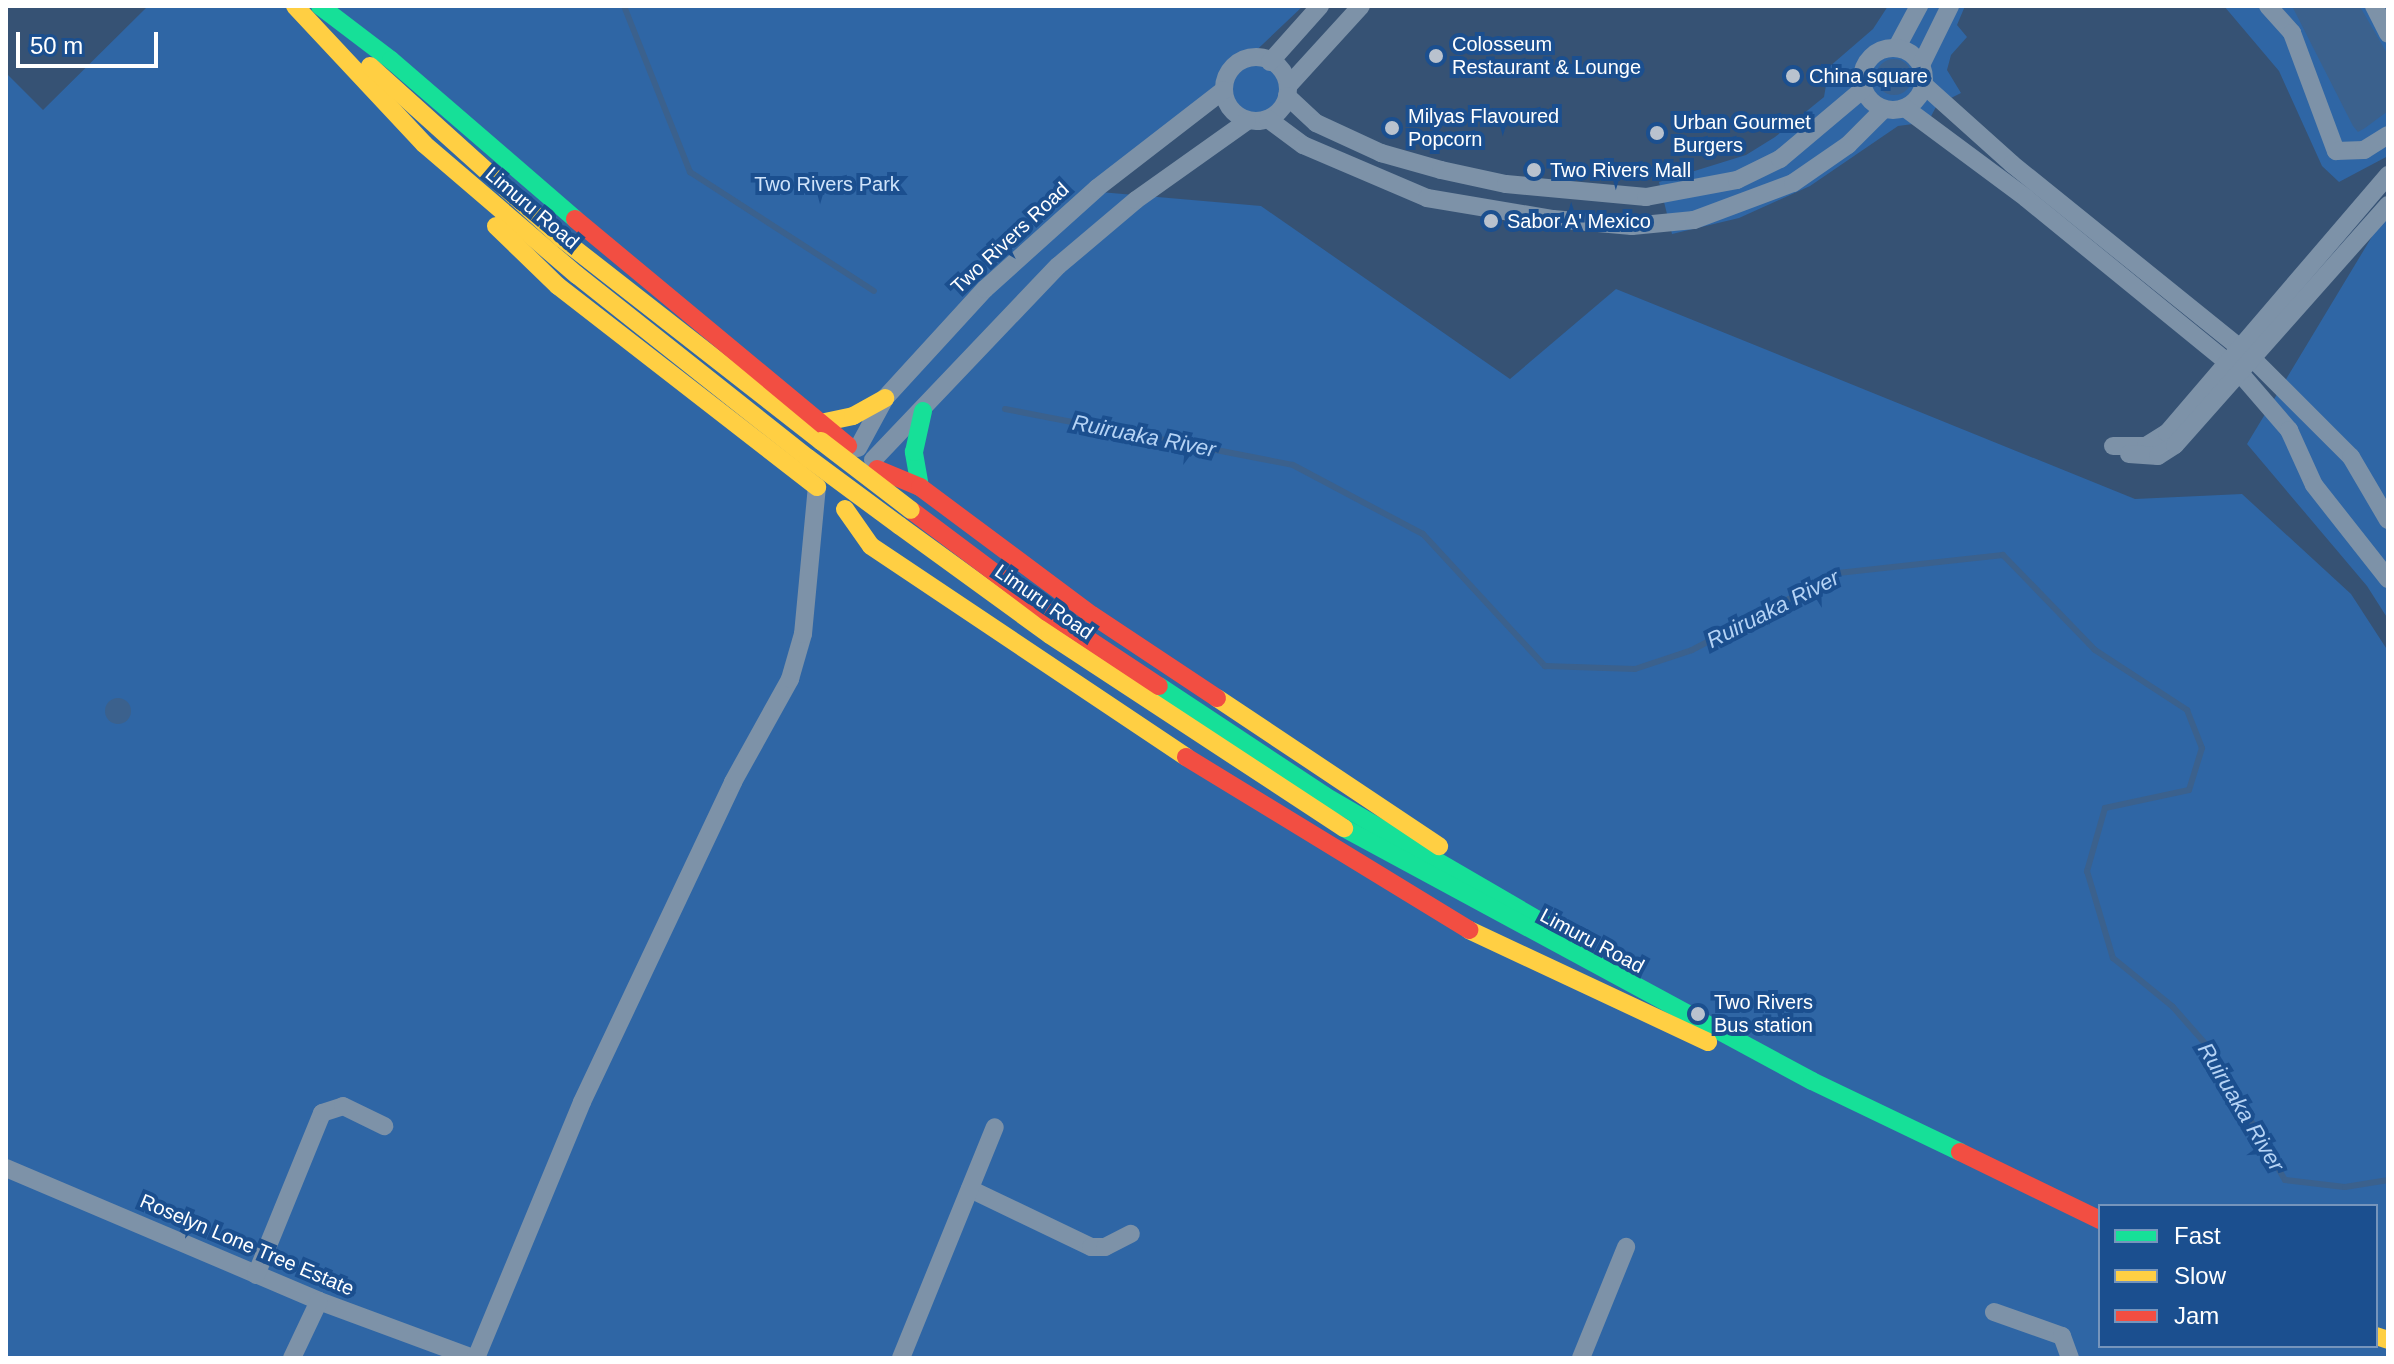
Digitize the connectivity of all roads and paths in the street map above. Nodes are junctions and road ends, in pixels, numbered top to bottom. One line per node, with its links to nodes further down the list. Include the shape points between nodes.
1 (295, 6): 23 (main road, Limuru Road)
2 (308, 6): 38 (main road, Limuru Road, bridge, via 561,238 821,441)
3 (320, 6): 32 (main road, Limuru Road)
4 (1320, 6): 12 (street)
5 (1361, 6): 17 (street)
6 (1919, 6): 11 (street)
7 (1950, 6): 13 (street)
8 (2268, 6): 22 (street, via 2292,33 2336,151 2364,150)
9 (2374, 6): 10 (street)
10 (2388, 34)
11 (1897, 47): 13 (street); 15 (street, via 1868,59)
12 (1270, 62): 16 (street, via 1248,57 1236,63); 17 (street)
13 (1921, 65): 14 (street)
14 (1924, 85): 18 (street); 26 (street, via 1931,97)
15 (1863, 89): 17 (street, via 1780,159 1752,173 1692,192 1646,197 1506,184 1381,153 1316,123); 19 (street)
16 (1224, 90): 21 (street, via 1231,109); 28 (street, Two Rivers Road, via 1040,238)
17 (1288, 91): 20 (street)
18 (1905, 108): 19 (street); 27 (street, via 2038,207)
19 (1884, 109): 20 (street, via 1848,145 1793,183 1694,220 1632,226 1427,198 1303,145)
20 (1268, 119): 21 (street)
21 (1247, 121): 29 (street, via 1136,200 1058,266)
22 (2388, 135)
23 (424, 144): 35 (main road, Limuru Road, via 464,194 558,286); 38 (main road, Limuru Road, bridge, via 577,275 808,458)
24 (2388, 175): 26 (street)
25 (2388, 205): 26 (street)
26 (2246, 352): 27 (street); 39 (street, via 2351,457)
27 (2232, 367): 27 (street, via 2175,445 2158,456 2137,457 2113,446 2146,446 2167,433); 40 (street, via 2289,430 2314,485)
28 (911, 368): 29 (street); 30 (street, Two Rivers Road)
29 (940, 389): 31 (street)
30 (885, 398): 32 (main road, via 853,416); 33 (street, Two Rivers Road)
31 (923, 411): 34 (street); 36 (main road, via 914,452)
32 (825, 422): 33 (main road, Limuru Road)
33 (853, 447): 34 (main road); 35 (main road, via 821,459)
34 (875, 465): 36 (main road, Limuru Road); 37 (main road, via 871,497)
35 (817, 487): 37 (main road, via 827,502); 55 (street, via 803,634 790,679 733,782 582,1102)
36 (920, 487): 41 (main road, Limuru Road, via 1092,615 1370,796)
37 (845, 509): 43 (main road, Limuru Road, via 871,546 1094,701 1495,946 1785,1078)
38 (906, 518): 41 (main road, Limuru Road, via 1325,796); 42 (main road, Limuru Road, via 1050,635 1309,807 1485,909)
39 (2388, 520)
40 (2388, 579)
41 (1480, 883): 42 (main road, Limuru Road)
42 (1693, 1017): 43 (main road, Limuru Road)
43 (1836, 1091): 48 (main road, Limuru Road)
44 (384, 1126): 51 (street, via 343,1106 322,1113)
45 (995, 1127): 47 (street)
46 (6, 1168): 51 (street, Roselyn Lone Tree Estate)
47 (970, 1189): 49 (street, via 1091,1247 1105,1247); 56 (street)
48 (2098, 1219)
49 (1131, 1234)
50 (1626, 1247): 57 (street)
51 (256, 1275): 52 (street, Roselyn Lone Tree Estate)
52 (319, 1301): 54 (street); 55 (street, Roselyn Lone Tree Estate)
53 (1994, 1312): 58 (street, via 2062,1336)
54 (292, 1358)
55 (474, 1358)
56 (901, 1358)
57 (1581, 1358)
58 (2070, 1358)

